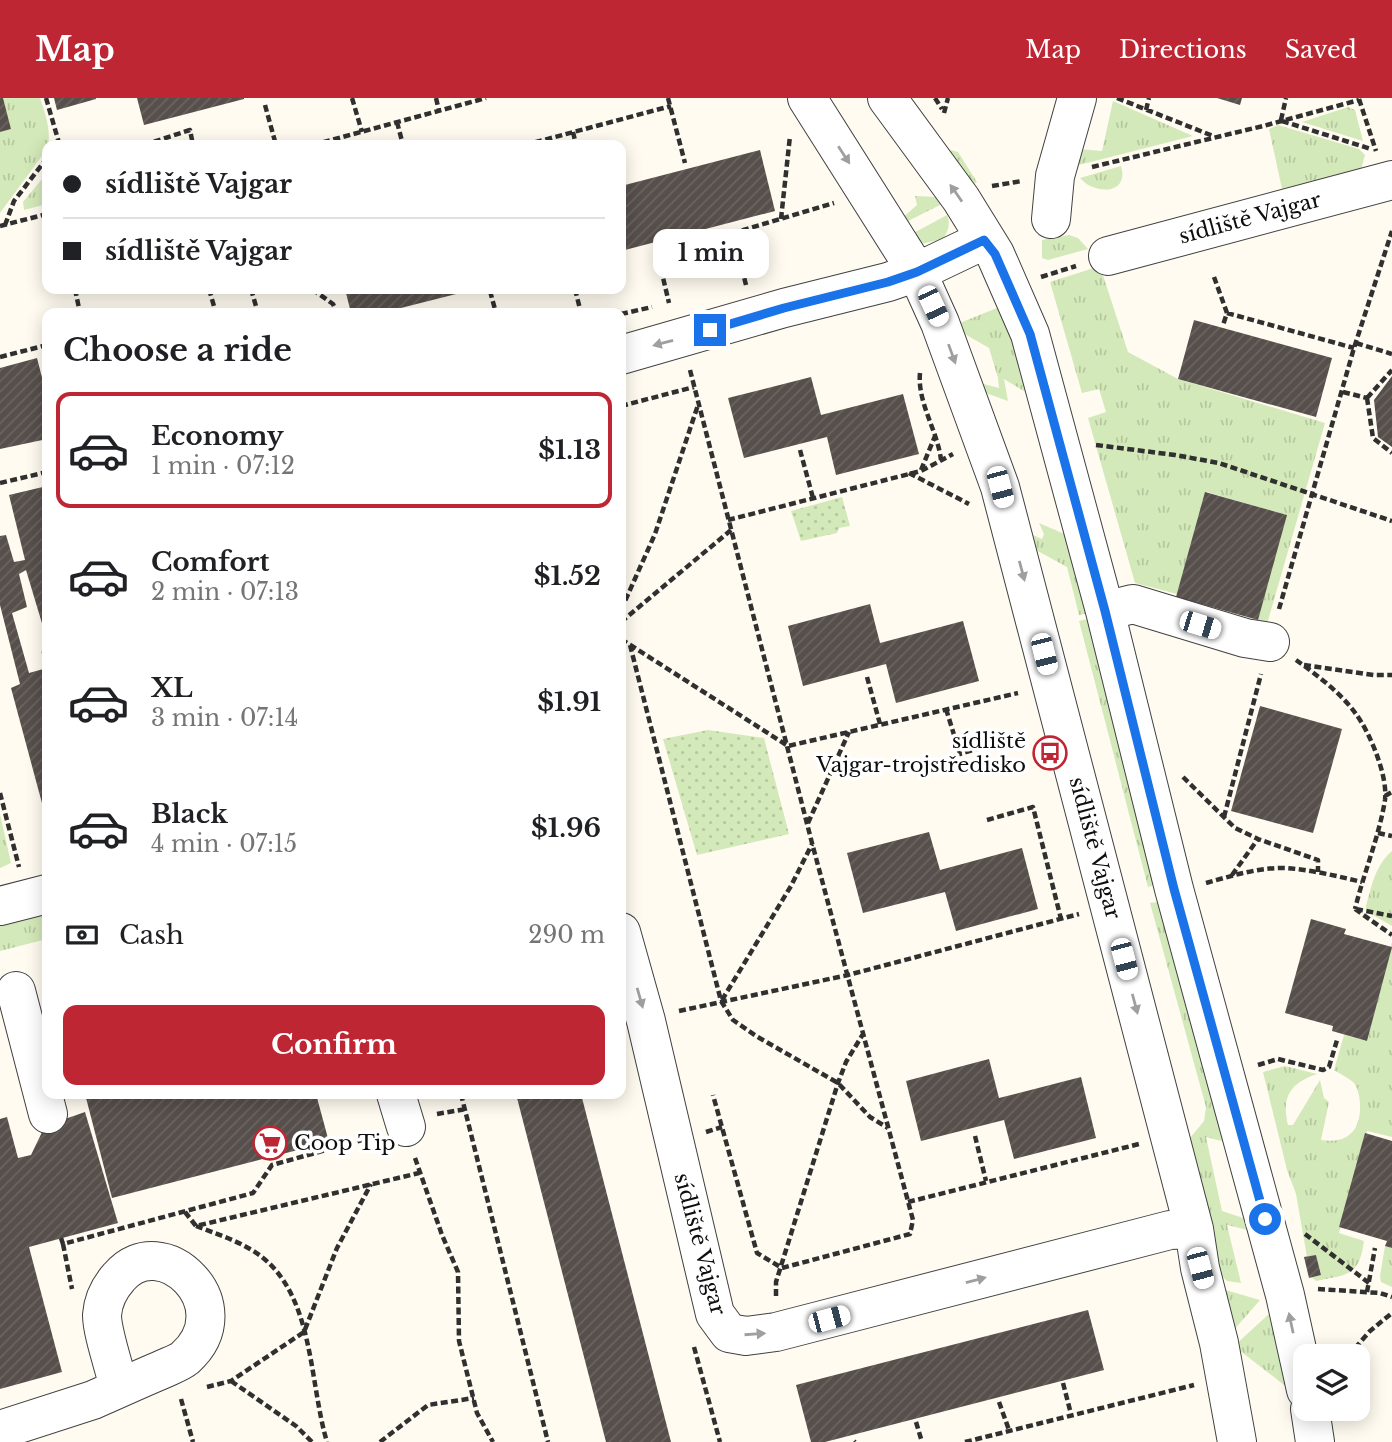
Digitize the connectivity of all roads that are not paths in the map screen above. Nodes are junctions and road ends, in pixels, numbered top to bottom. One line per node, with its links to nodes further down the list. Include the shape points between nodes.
1 (807, 98): 8 (street, sídliště Vajgar, one-way to 8)
2 (887, 98): 6 (street, one-way to 2, via 961,199)
3 (1077, 98): 5 (street, via 1055,176)
4 (1392, 180): 7 (street, sídliště Vajgar)
5 (1051, 219)
6 (984, 240): 8 (street); 10 (street, via 995,254 1030,334)
7 (1108, 256)
8 (917, 272): 9 (street, one-way to 9); 17 (street, sídliště Vajgar, one-way to 17, via 1000,487)
9 (626, 354)
10 (1105, 611): 11 (street, via 1133,604); 18 (street, one-way to 10)
11 (1270, 642)
12 (626, 950): 17 (street, sídliště Vajgar, one-way to 17, via 715,1314 729,1333 776,1332 1170,1230)
13 (21, 990): 14 (street)
14 (42, 1086)
15 (45, 1099): 16 (street)
16 (48, 1114)
17 (1194, 1229): 22 (street, sídliště Vajgar)
18 (1296, 1344)
19 (106, 1394): 21 (street)
20 (1312, 1421): 23 (street)
21 (0, 1430)
22 (1237, 1442)
23 (1315, 1442)

